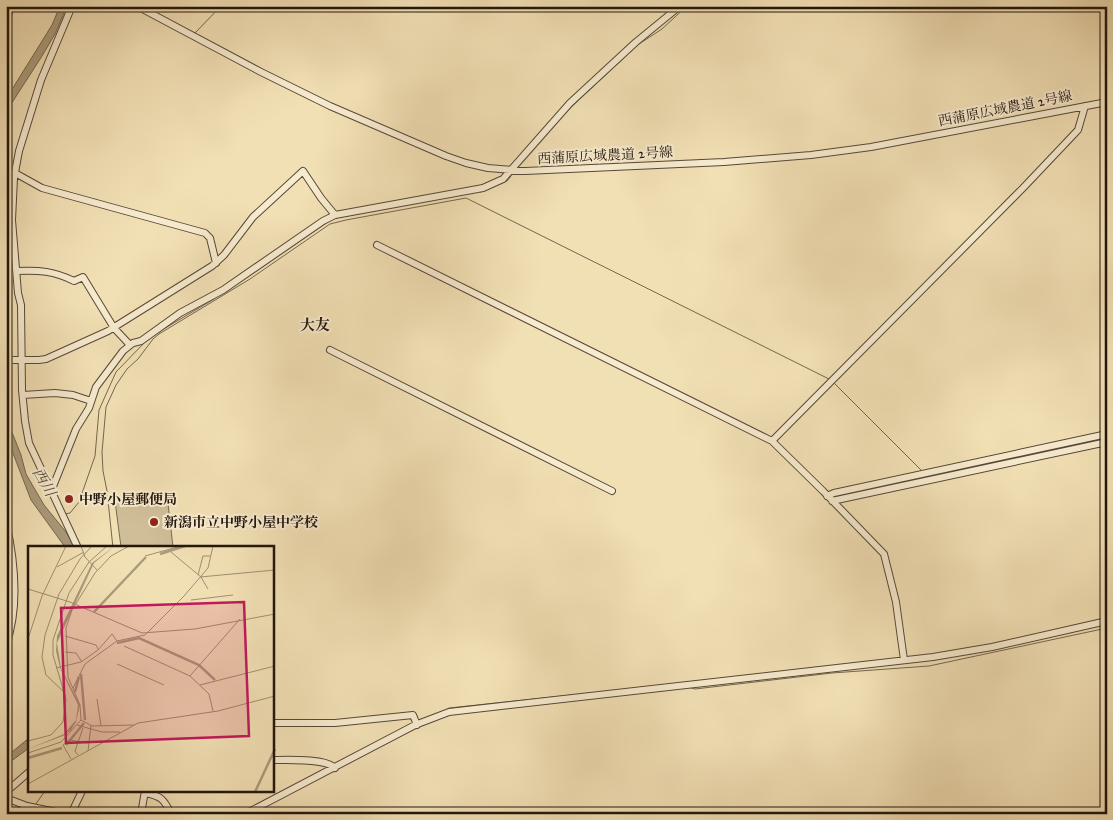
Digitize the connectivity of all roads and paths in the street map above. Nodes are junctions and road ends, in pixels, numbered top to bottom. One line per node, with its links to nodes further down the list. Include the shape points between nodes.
1 (11, 6): 5 (street)
2 (72, 6): 9 (street, via 41,80)
3 (137, 6): 8 (street, 西蒲原広域農道 2号線, via 235,60 330,106 446,156)
4 (680, 6): 8 (street, via 570,103)
5 (6, 22)
6 (1107, 102): 7 (street, 西蒲原広域農道 2号線)
7 (1085, 106): 8 (street, 西蒲原広域農道 2号線, via 811,155); 22 (street, via 1078,130)
8 (511, 171): 10 (street, via 503,180 483,188)
9 (15, 173): 12 (street, via 42,188 204,233 210,238); 13 (street, via 12,220)
10 (336, 215): 12 (street, via 303,171 253,216); 15 (street)
11 (377, 245): 22 (street)
12 (216, 263): 14 (street)
13 (17, 271): 14 (street, via 40,270 74,281 83,277); 18 (street)
14 (114, 328): 15 (street); 18 (street, via 46,359)
15 (130, 345): 20 (street, via 96,387)
16 (330, 350): 25 (street)
17 (6, 360): 18 (street)
18 (21, 361): 19 (street)
19 (23, 395): 20 (street, via 55,393); 24 (street, via 29,443)
20 (91, 401): 24 (street, via 76,429)
21 (1107, 434): 26 (street, via 834,493)
22 (772, 441): 26 (street)
23 (1107, 442): 26 (street)
24 (52, 490): 28 (street)
25 (612, 491)
26 (829, 499): 31 (street, via 884,554 896,602)
27 (6, 522): 30 (street, via 13,553 14,595 11,630)
28 (77, 546)
29 (1107, 621): 31 (street, via 992,647)
30 (6, 645)
31 (904, 660): 33 (street, via 449,712)
32 (274, 723): 33 (street, via 335,723 413,715)
33 (417, 724): 35 (street)
34 (274, 760): 35 (street, via 331,764)
35 (335, 768): 47 (street)
36 (28, 773): 37 (street)
37 (6, 792)
38 (82, 792): 44 (street)
39 (145, 792): 45 (street); 46 (street, via 158,795)
40 (6, 798): 41 (street)
41 (26, 806): 42 (street); 43 (street)
42 (17, 814)
43 (66, 814)
44 (71, 814)
45 (141, 814)
46 (171, 814)
47 (244, 814)

